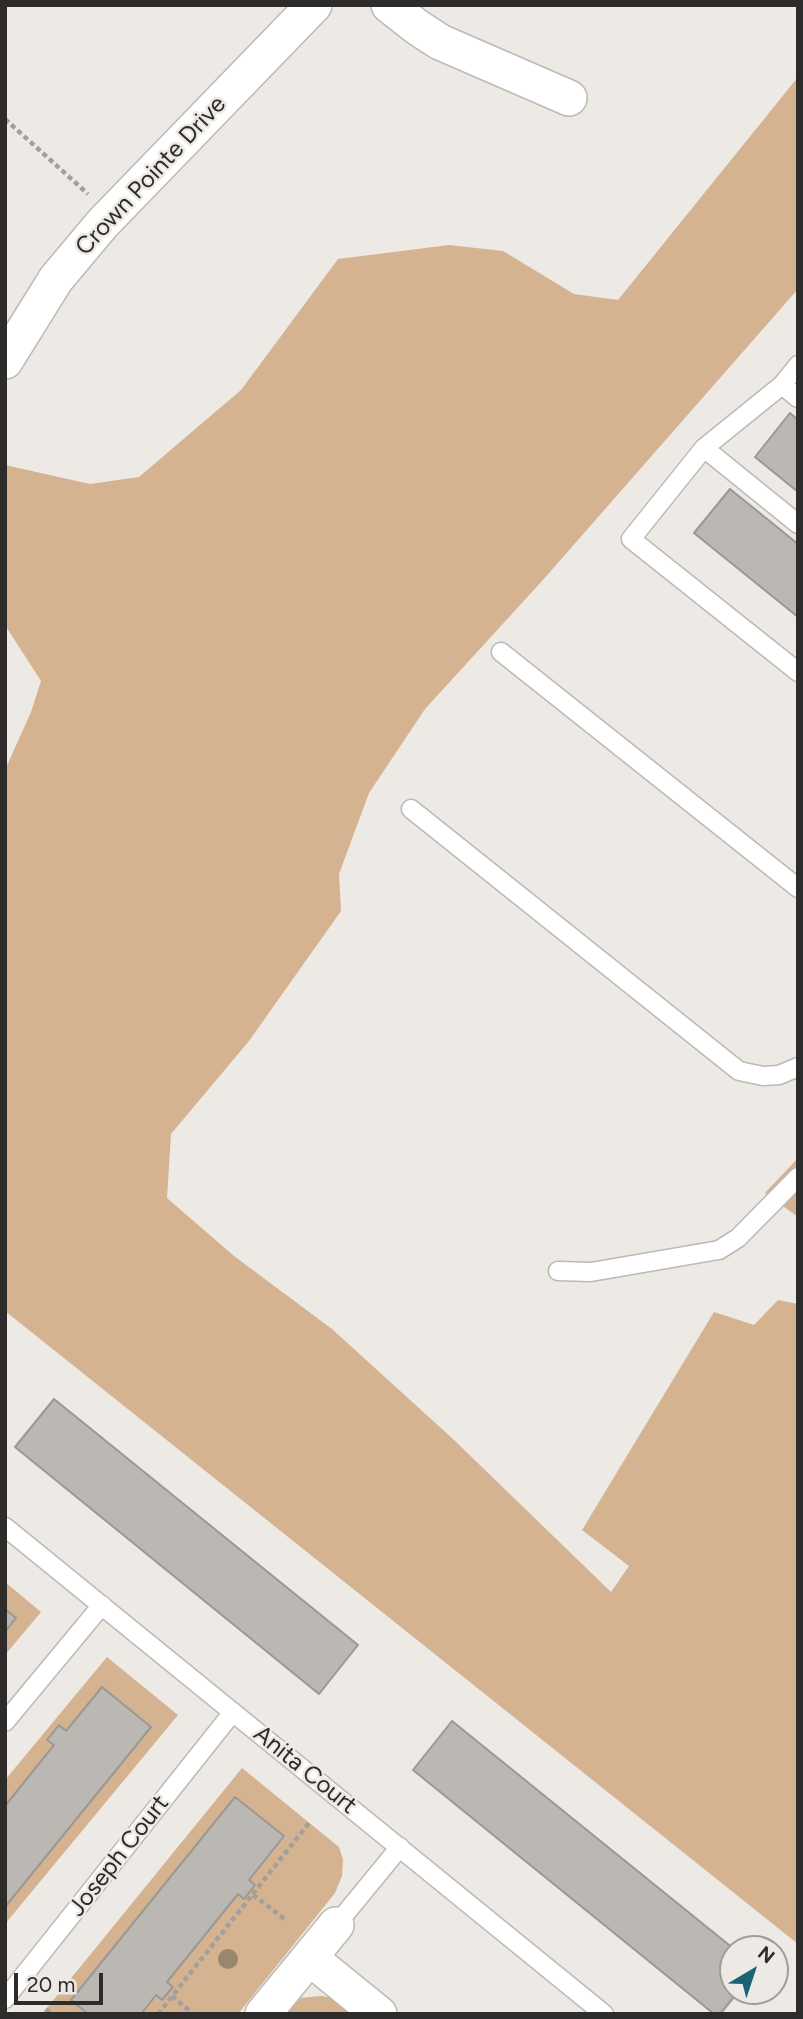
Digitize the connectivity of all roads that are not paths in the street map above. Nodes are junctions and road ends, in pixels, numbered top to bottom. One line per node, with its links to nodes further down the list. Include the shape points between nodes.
1 (314, 5): 4 (street, Crown Pointe Drive, via 103,223 56,279)
2 (389, 5): 3 (street, via 440,42)
3 (569, 97)
4 (5, 361)
5 (798, 365): 6 (lane)
6 (782, 385): 7 (lane); 8 (lane)
7 (798, 398)
8 (704, 448): 9 (lane); 11 (lane, via 631,539)
9 (798, 524)
10 (501, 652): 13 (lane)
11 (798, 672)
12 (411, 809): 14 (lane, via 739,1071 779,1076)
13 (798, 888)
14 (798, 1067)
15 (798, 1177): 16 (lane, via 738,1238 719,1250 592,1272)
16 (558, 1271)
17 (5, 1527): 18 (lane, Anita Court)
18 (102, 1605): 19 (lane, Anita Court); 20 (lane)
19 (233, 1712): 21 (lane, Anita Court); 24 (lane, Joseph Court)
20 (5, 1722)
21 (400, 1847): 22 (lane); 27 (lane, Anita Court)
22 (336, 1925): 23 (street)
23 (310, 1958): 25 (street); 26 (street)
24 (5, 1999)
25 (263, 2014)
26 (379, 2014)
27 (604, 2014)

